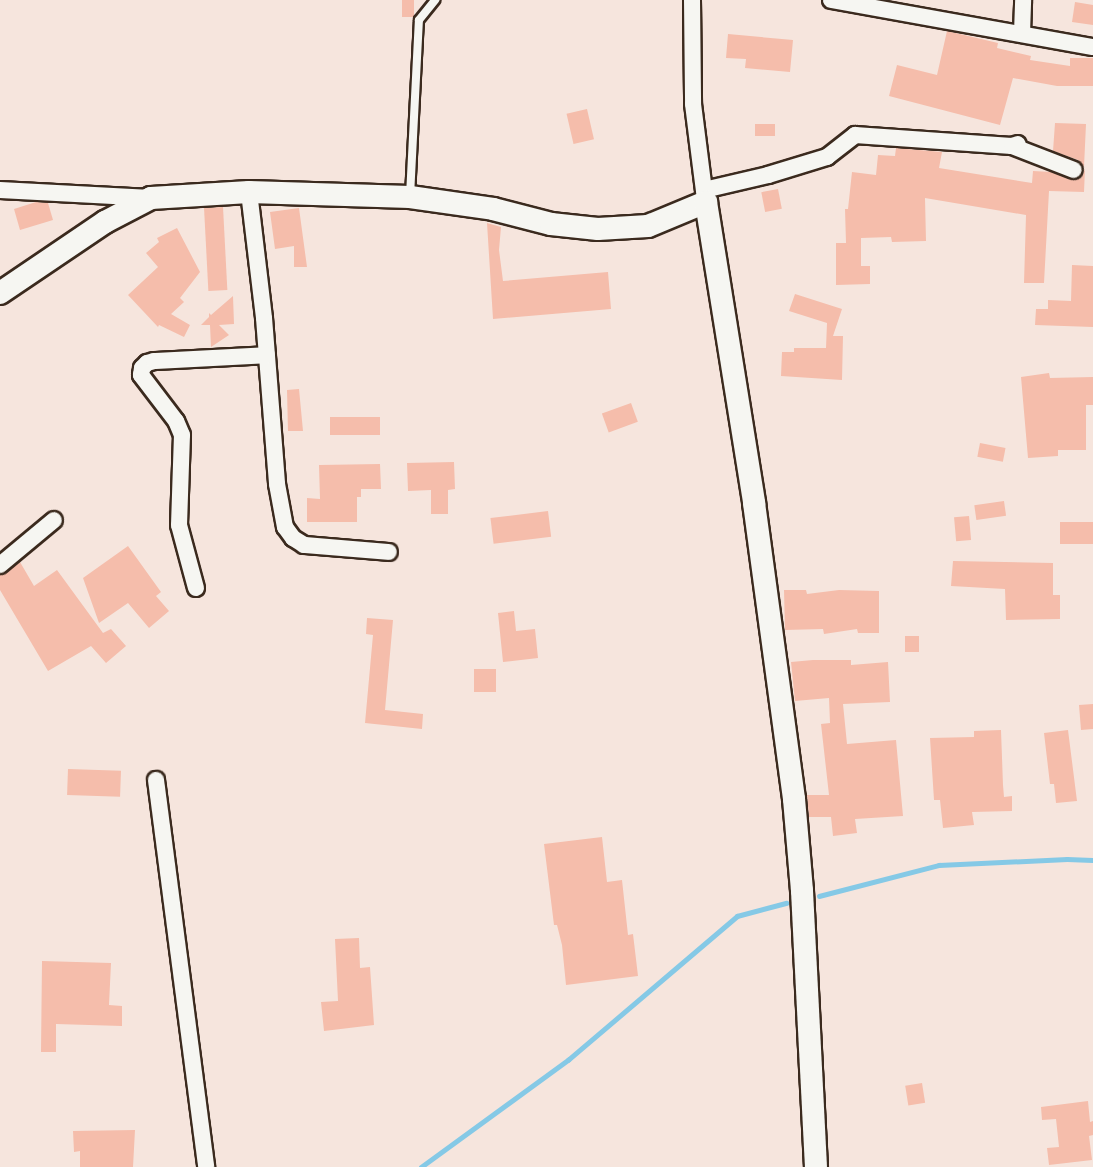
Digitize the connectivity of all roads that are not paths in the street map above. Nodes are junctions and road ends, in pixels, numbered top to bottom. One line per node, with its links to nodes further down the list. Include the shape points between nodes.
1 (435, 0): 12 (lane, via 419,20)
2 (692, 0): 11 (street, via 693,95)
3 (831, 0): 5 (street)
4 (1023, 0): 6 (street)
5 (915, 7): 6 (street)
6 (1022, 33): 7 (street)
7 (1093, 46)
8 (1074, 170): 11 (street, via 1015,145 855,135 827,157)
9 (0, 190): 13 (street)
10 (249, 192): 12 (street); 13 (street); 15 (street)
11 (705, 196): 12 (street, via 648,226 598,229); 22 (street, via 754,503 794,799)
12 (410, 197)
13 (151, 198): 14 (street, via 105,222)
14 (0, 292)
15 (267, 355): 17 (street, via 277,484 285,527 304,544); 19 (street, via 154,361 142,368 141,375 182,435 179,525)
16 (54, 520): 18 (street)
17 (389, 552)
18 (0, 565)
19 (196, 588)
20 (156, 780): 21 (street)
21 (206, 1167)
22 (816, 1167)

